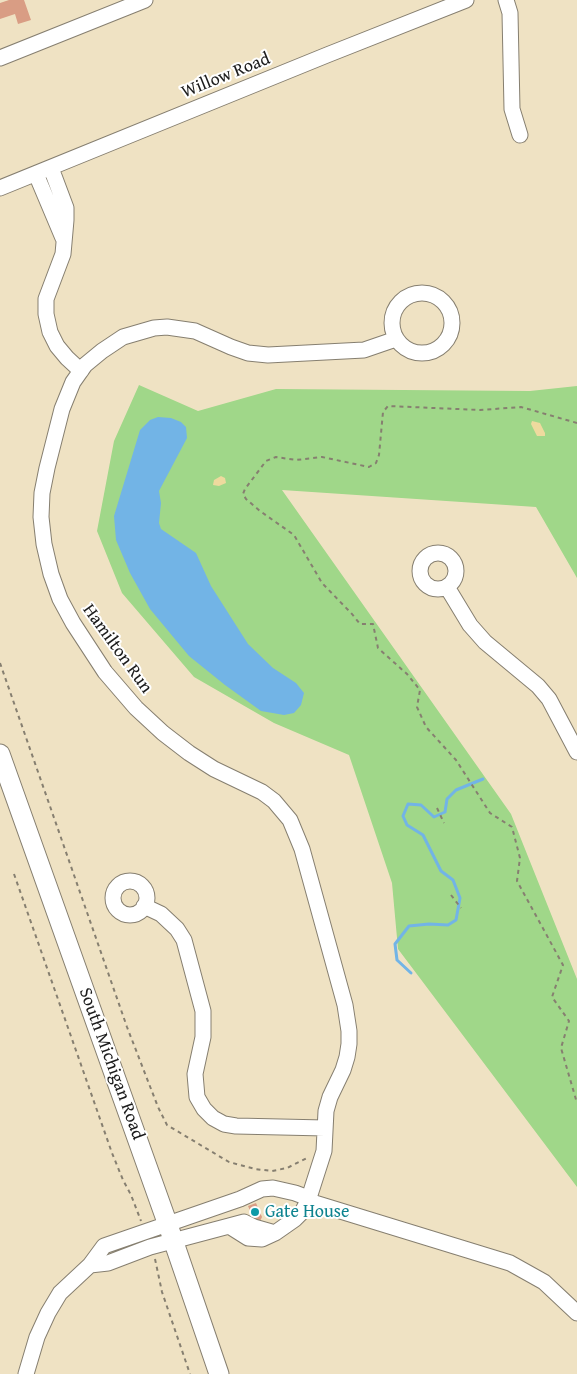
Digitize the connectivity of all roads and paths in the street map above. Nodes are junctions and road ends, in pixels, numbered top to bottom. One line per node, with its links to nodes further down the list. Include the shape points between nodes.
1 (145, 0): 4 (street)
2 (466, 0): 7 (street, Willow Road)
3 (506, 0): 6 (street, via 510,13 512,108)
4 (123, 4): 5 (street)
5 (0, 58)
6 (520, 136)
7 (51, 168): 8 (street, Willow Road); 10 (street, via 66,208)
8 (36, 174): 9 (street, Willow Road); 10 (street)
9 (0, 188)
10 (64, 240): 12 (street, via 63,254 46,299 46,314 57,346)
11 (396, 339): 11 (street, via 412,352 432,352 450,334 452,318 448,309 442,301 425,293 407,297 394,311 392,330); 12 (street, Hamilton Run, via 364,350 268,355 248,353 195,331 154,328 123,338 102,351)
12 (81, 371): 25 (street, Hamilton Run, via 62,409 42,493 44,544 51,574 73,623 105,672 136,708 189,753 262,792 290,820 302,849 348,1019 347,1057 330,1097)
13 (577, 423): 24 (path, via 521,406 480,410 388,406 383,412 376,463 369,467 322,457 276,458 266,461 243,494 260,511 294,535 322,583 360,624 373,624 378,648 408,674 420,690 417,707 426,727 456,760 490,813 512,827 520,858 517,881 562,965 552,997 569,1021 561,1048)
14 (447, 587): 16 (street, via 470,625 485,642 549,699)
15 (0, 663): 26 (path, via 127,1026 167,1126 229,1162 255,1169 272,1171 287,1168 312,1156)
16 (577, 752)
17 (0, 754): 31 (main road, South Michigan Road)
18 (437, 808): 19 (path)
19 (444, 823)
20 (14, 874): 30 (path, via 112,1153)
21 (451, 895): 23 (path)
22 (144, 906): 25 (street, via 161,914 184,940 203,1011 203,1037 195,1074 197,1097 204,1109 224,1124 236,1126)
23 (461, 908)
24 (577, 1103)
25 (325, 1128): 26 (street, Hamilton Run)
26 (322, 1160): 28 (street, Hamilton Run)
27 (240, 1198): 28 (street, via 273,1188 295,1193); 29 (street); 31 (street)
28 (308, 1201): 29 (street, Hamilton Run, via 295,1219 262,1239 248,1238); 34 (street, via 510,1262 544,1282)
29 (238, 1227): 31 (street)
30 (145, 1231): 31 (street); 33 (street, via 104,1246)
31 (171, 1233): 32 (street); 37 (main road, South Michigan Road)
32 (150, 1247): 33 (street, via 108,1263); 36 (path)
33 (90, 1265): 35 (street, via 60,1293 48,1312 36,1337)
34 (577, 1312)
35 (26, 1374)
36 (190, 1374)
37 (219, 1374)

